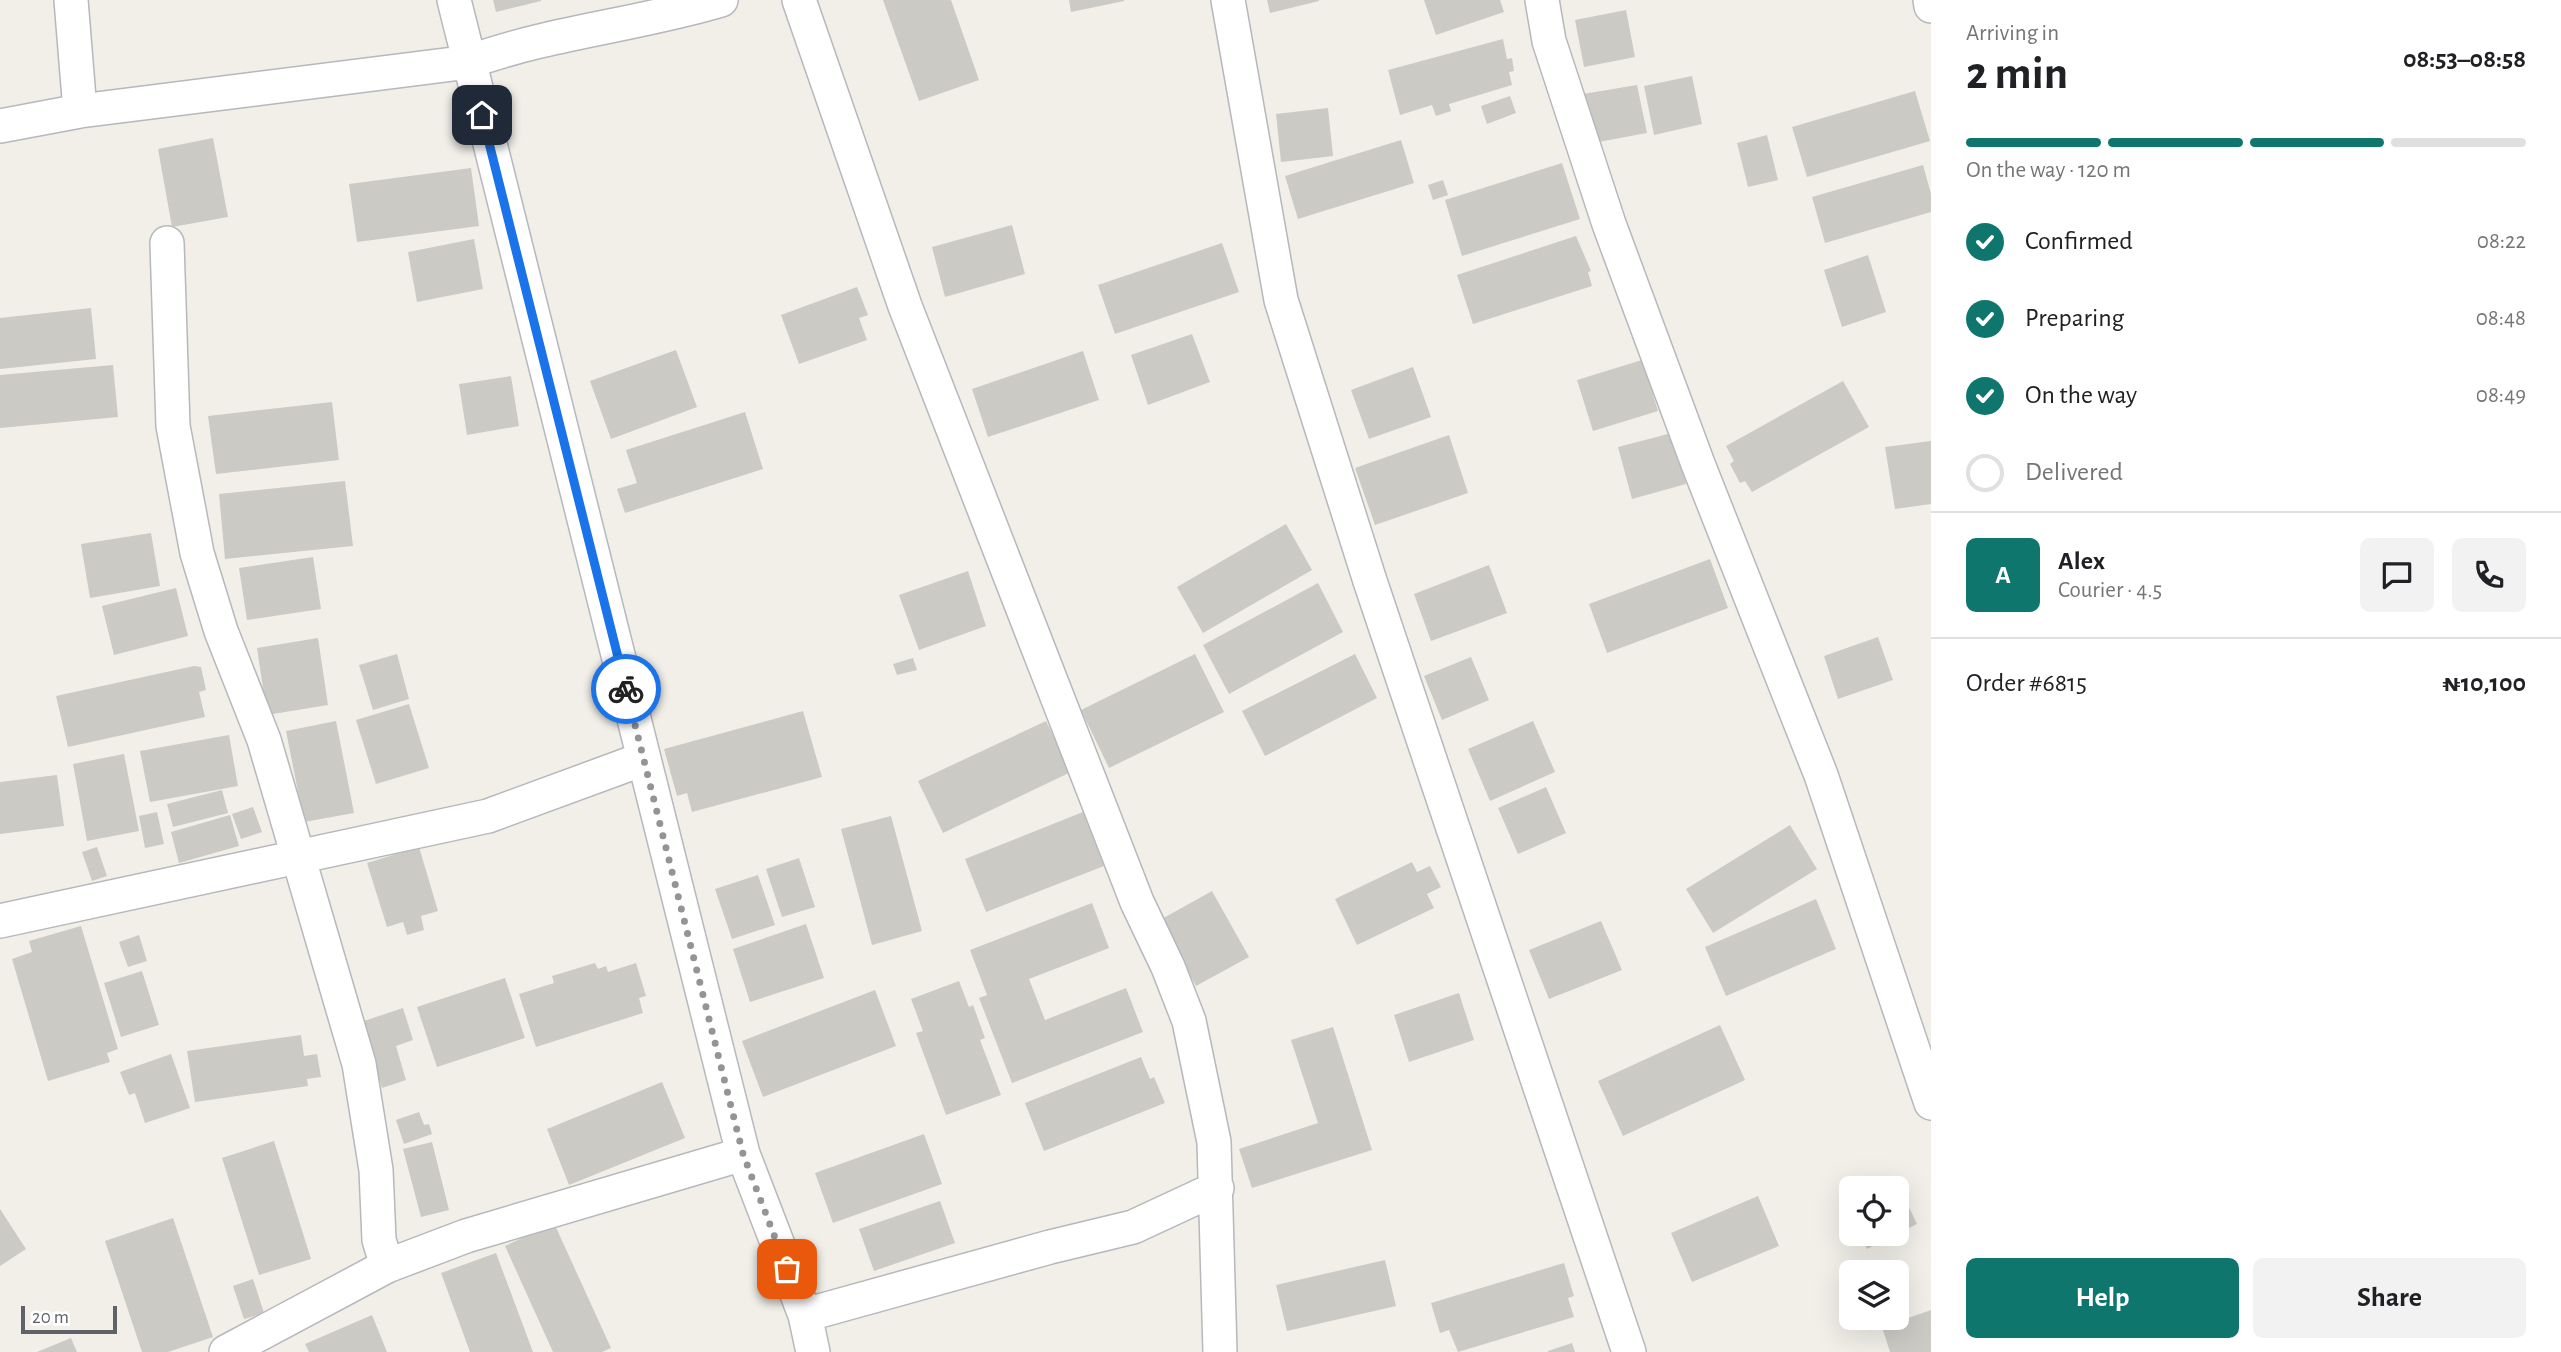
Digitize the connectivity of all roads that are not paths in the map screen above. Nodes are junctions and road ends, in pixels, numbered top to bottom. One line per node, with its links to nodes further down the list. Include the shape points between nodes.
1 (71, 0): 10 (street)
2 (454, 0): 9 (street)
3 (721, 0): 9 (street, via 513,46)
4 (799, 0): 18 (street, via 905,306 1137,901 1189,1021 1214,1142)
5 (1228, 0): 24 (street, via 1281,299 1370,581)
6 (1542, 0): 16 (street, via 1549,40 1609,224 1821,775)
7 (1930, 0): 8 (street)
8 (1931, 6)
9 (469, 62): 10 (street); 13 (street)
10 (80, 111): 11 (street)
11 (0, 126)
12 (167, 243): 14 (street, via 173,426 197,553)
13 (643, 758): 14 (street, via 488,816); 17 (street)
14 (300, 854): 15 (street); 19 (street, via 359,1064 376,1170 379,1240)
15 (0, 921)
16 (1931, 1103)
17 (743, 1154): 19 (street, via 466,1236); 20 (street)
18 (1217, 1188): 20 (street, via 1133,1227); 23 (street)
19 (387, 1266): 21 (street)
20 (804, 1315): 22 (street)
21 (226, 1352)
22 (813, 1352)
23 (1220, 1352)
24 (1629, 1352)

